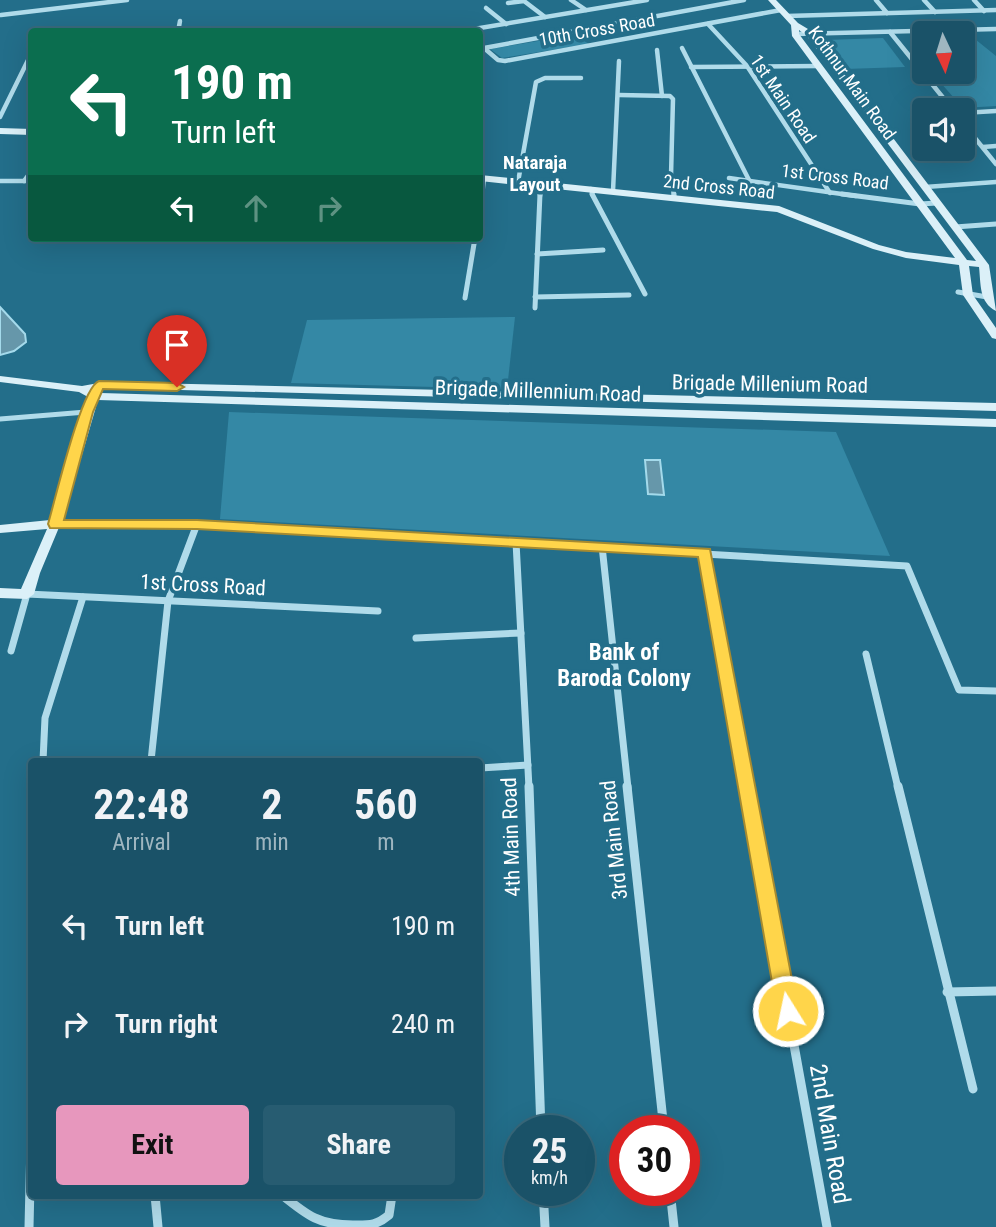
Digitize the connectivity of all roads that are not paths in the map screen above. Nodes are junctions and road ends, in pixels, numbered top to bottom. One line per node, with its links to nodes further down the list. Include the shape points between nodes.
1 (74, 0): 13 (street)
2 (127, 0): 13 (street)
3 (571, 0): 15 (street)
4 (620, 0): 12 (street)
5 (647, 0): 12 (street)
6 (744, 0): 25 (street, 10th Cross Road, via 484,48 501,61)
7 (772, 0): 19 (street, Kothnur Main Road)
8 (876, 0): 20 (street)
9 (924, 0): 18 (street)
10 (974, 0): 17 (street)
11 (508, 3): 22 (street, via 524,2)
12 (625, 4): 15 (street)
13 (76, 6): 21 (street)
14 (486, 8): 24 (street)
15 (586, 10): 22 (street)
16 (996, 10): 17 (street, 10th Cross Road)
17 (984, 11): 18 (street, 10th Cross Road)
18 (935, 12): 20 (street, 10th Cross Road)
19 (784, 13): 20 (street, 10th Cross Road); 25 (street, 10th Cross Road); 28 (street, Kothnur Main Road)
20 (887, 13)
21 (0, 14)
22 (545, 17): 24 (street)
23 (180, 21): 26 (street)
24 (506, 23): 27 (street)
25 (708, 24): 36 (street, 1st Main Road)
26 (179, 28)
27 (478, 28)
28 (795, 29): 31 (street, Kothnur Main Road); 37 (street, Kothnur Main Road)
29 (996, 29): 30 (street)
30 (890, 32): 31 (street); 42 (street)
31 (810, 34): 62 (street, Kothnur Main Road)
32 (682, 48): 38 (street)
33 (657, 50): 41 (street)
34 (619, 61): 40 (street)
35 (28, 63): 45 (street)
36 (747, 66): 37 (street); 38 (street); 65 (street, 1st Main Road)
37 (819, 66): 68 (street, Kothnur Main Road)
38 (691, 67): 59 (street)
39 (581, 78): 58 (street, via 536,82)
40 (619, 95): 41 (street); 64 (street)
41 (662, 96): 66 (street, via 672,97)
42 (943, 98)
43 (996, 111): 44 (street)
44 (975, 112)
45 (0, 117)
46 (0, 131): 47 (street)
47 (28, 132)
48 (975, 137): 50 (street)
49 (996, 146): 50 (street)
50 (983, 147): 51 (street)
51 (996, 164)
52 (28, 176): 56 (street)
53 (483, 178): 58 (street, 2nd Cross Road)
54 (729, 178): 59 (street, 1st Cross Road)
55 (0, 181): 56 (street)
56 (24, 181): 57 (street)
57 (28, 181)
58 (518, 182): 61 (street, 2nd Cross Road)
59 (750, 182): 65 (street, 1st Cross Road)
60 (996, 182): 62 (street)
61 (541, 184): 63 (street, 2nd Cross Road); 73 (street)
62 (925, 187): 67 (street, Kothnur Main Road)
63 (591, 189): 64 (street, 2nd Cross Road); 77 (street)
64 (613, 191): 66 (street, 2nd Cross Road)
65 (830, 193): 68 (street, 1st Cross Road)
66 (674, 198): 74 (street, 2nd Cross Road, via 779,209 876,247)
67 (937, 203): 68 (street, 1st Cross Road); 70 (street, Kothnur Main Road)
68 (920, 204): 74 (street, Kothnur Main Road)
69 (996, 224): 70 (street)
70 (955, 227): 75 (street, Kothnur Main Road)
71 (474, 242): 82 (street)
72 (603, 250): 73 (street)
73 (537, 254): 81 (street)
74 (964, 264): 75 (street, 2nd Cross Road); 79 (street, Kothnur Main Road)
75 (984, 265): 80 (street, Kothnur Main Road)
76 (958, 292): 79 (street)
77 (645, 294)
78 (629, 295): 81 (street)
79 (968, 295): 80 (street); 85 (street, Kothnur Main Road)
80 (988, 296): 84 (street, Kothnur Main Road)
81 (535, 297): 83 (street)
82 (465, 298)
83 (535, 308)
84 (996, 309)
85 (996, 335)
86 (0, 379): 87 (street, Brigade Millennium Road)
87 (96, 390): 88 (street, Brigade Millenium Road); 89 (street); 91 (street, Brigade Millennium Road)
88 (996, 407)
89 (86, 412): 90 (street); 92 (street)
90 (0, 419)
91 (996, 423)
92 (55, 524): 93 (street); 94 (street); 99 (street, via 32,572)
93 (197, 524): 95 (street); 101 (street)
94 (0, 529)
95 (516, 542): 96 (street); 103 (street, 4th Main Road)
96 (602, 546): 97 (street); 116 (street, 3rd Main Road)
97 (704, 553): 107 (street, via 907,566 959,690); 128 (street, 2nd Main Road)
98 (0, 593): 99 (street)
99 (27, 594): 100 (street, 1st Cross Road); 105 (street)
100 (83, 597): 101 (street, 1st Cross Road); 108 (street, via 45,718)
101 (168, 601): 102 (street, 1st Cross Road); 109 (street)
102 (377, 611)
103 (521, 633): 104 (street); 110 (street, 4th Main Road)
104 (416, 638)
105 (11, 652)
106 (866, 654): 113 (street)
107 (996, 691)
108 (43, 758)
109 (151, 758)
110 (528, 765): 111 (street); 115 (street, 4th Main Road)
111 (483, 768)
112 (996, 991): 113 (street)
113 (947, 992): 114 (street)
114 (973, 1088)
115 (540, 1115)
116 (662, 1115)
117 (30, 1199): 124 (street)
118 (155, 1199): 125 (street)
119 (287, 1199): 123 (street)
120 (392, 1199): 123 (street, via 389,1215 377,1225)
121 (544, 1206): 126 (street)
122 (672, 1206): 127 (street)
123 (329, 1226)
124 (29, 1227)
125 (158, 1227)
126 (545, 1227)
127 (674, 1227)
128 (827, 1227)

